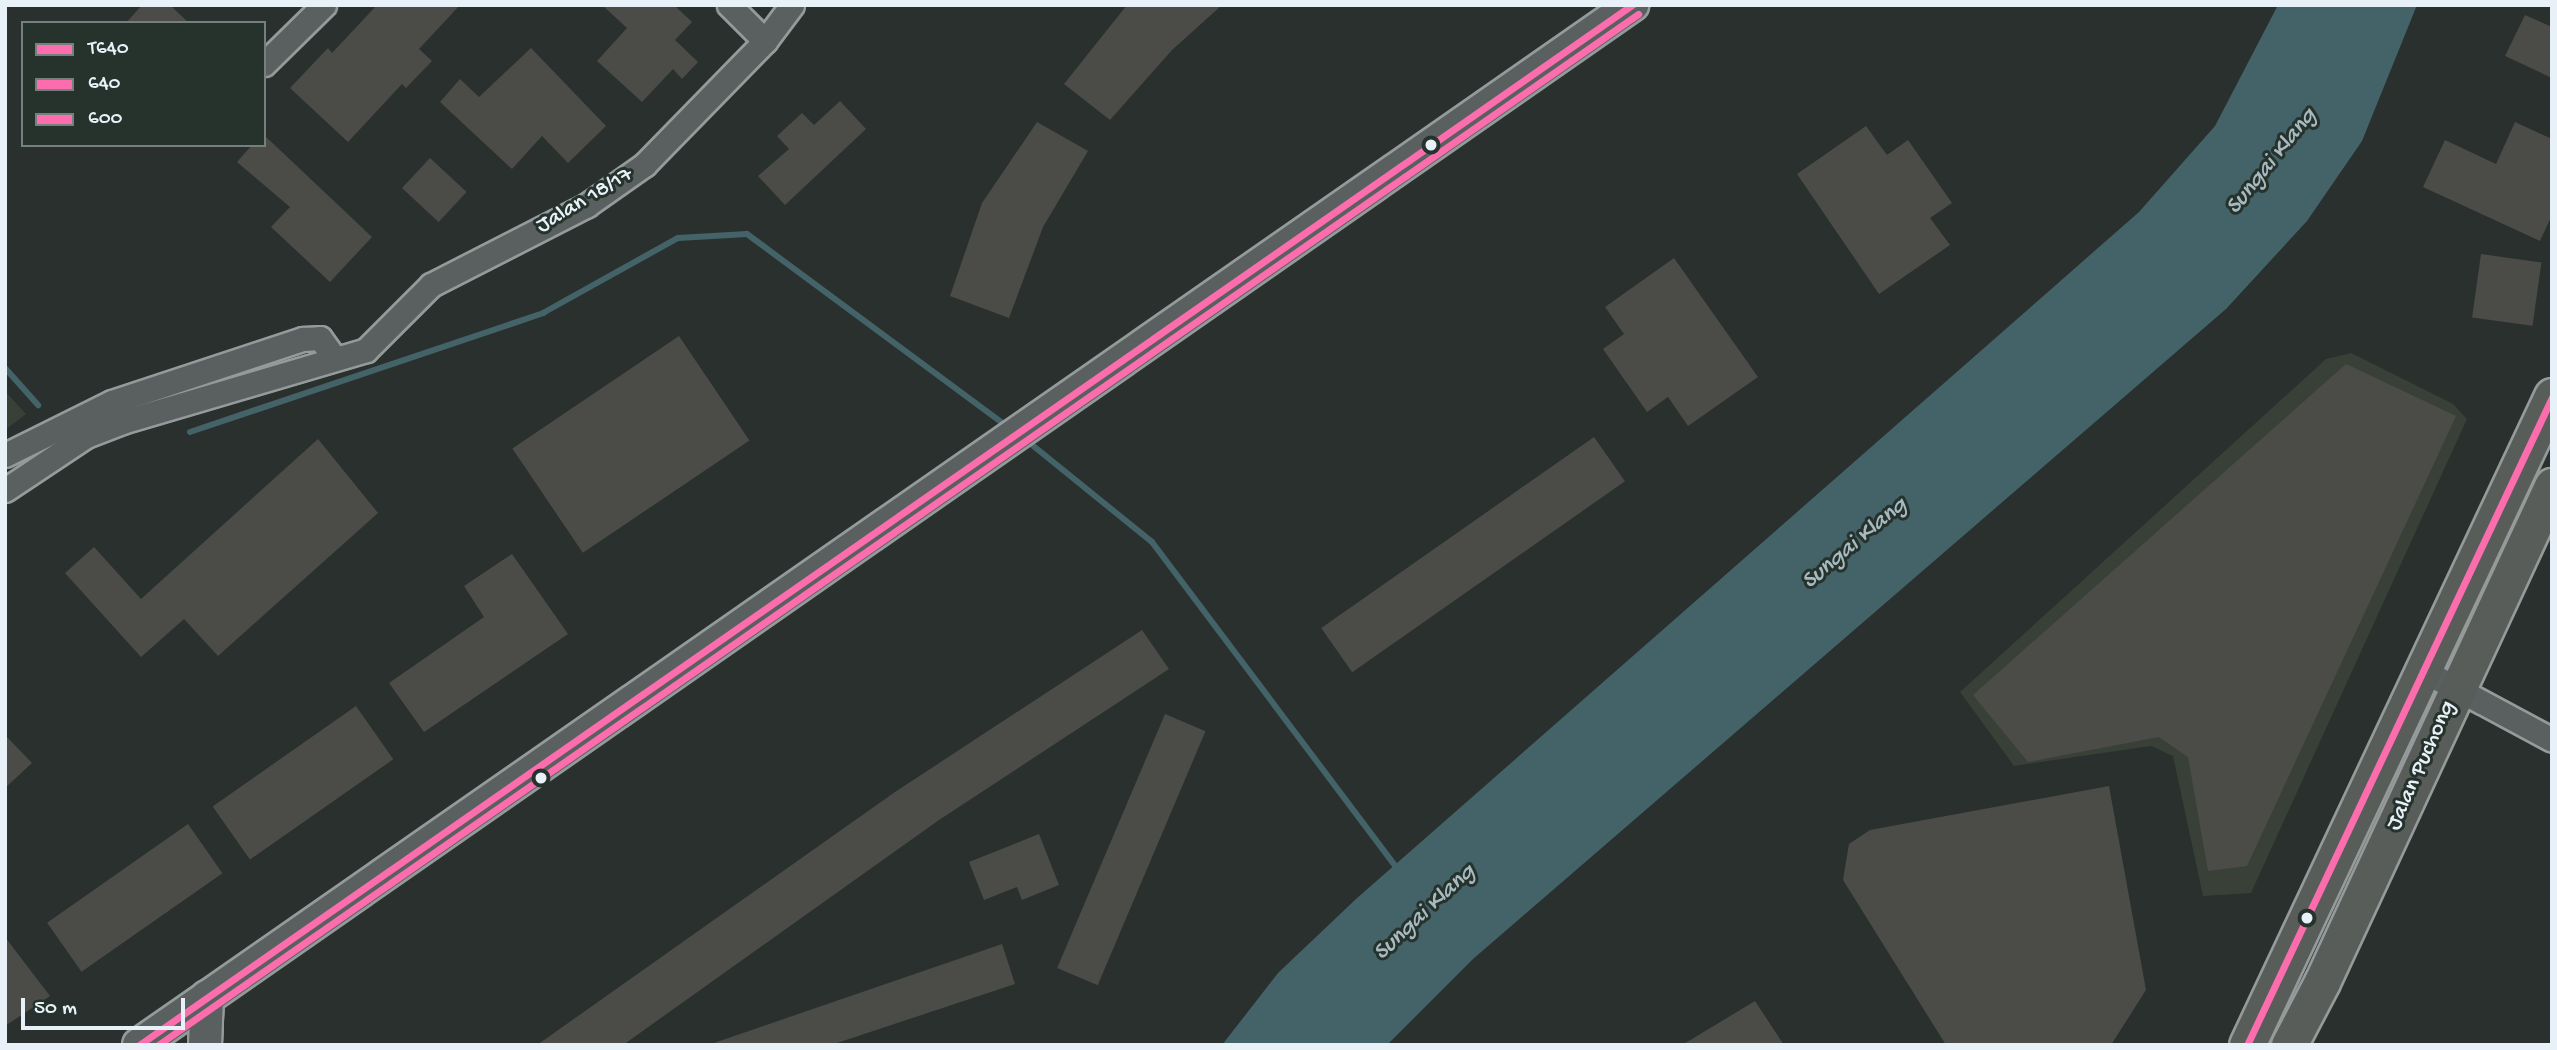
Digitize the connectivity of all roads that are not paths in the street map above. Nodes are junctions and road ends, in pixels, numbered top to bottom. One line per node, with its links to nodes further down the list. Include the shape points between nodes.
1 (324, 5): 6 (street)
2 (729, 5): 5 (street)
3 (792, 5): 5 (street, Jalan 18/17)
4 (1632, 5): 15 (main road)
5 (765, 41): 8 (street, Jalan 18/17, via 644,165 587,205 431,285 376,342 340,356)
6 (266, 62)
7 (2552, 396): 12 (main road, Jalan Puchong)
8 (117, 412): 9 (street); 11 (street)
9 (5, 455)
10 (2552, 486): 13 (main road, Jalan Puchong)
11 (5, 490)
12 (2424, 671): 13 (street); 19 (main road, Jalan Puchong)
13 (2456, 688): 14 (street); 20 (main road, Jalan Puchong, via 2322,982)
14 (2552, 740)
15 (207, 997): 16 (main road); 18 (main road)
16 (183, 1032): 17 (main road)
17 (139, 1045)
18 (205, 1045)
19 (2246, 1045)
20 (2288, 1045)

